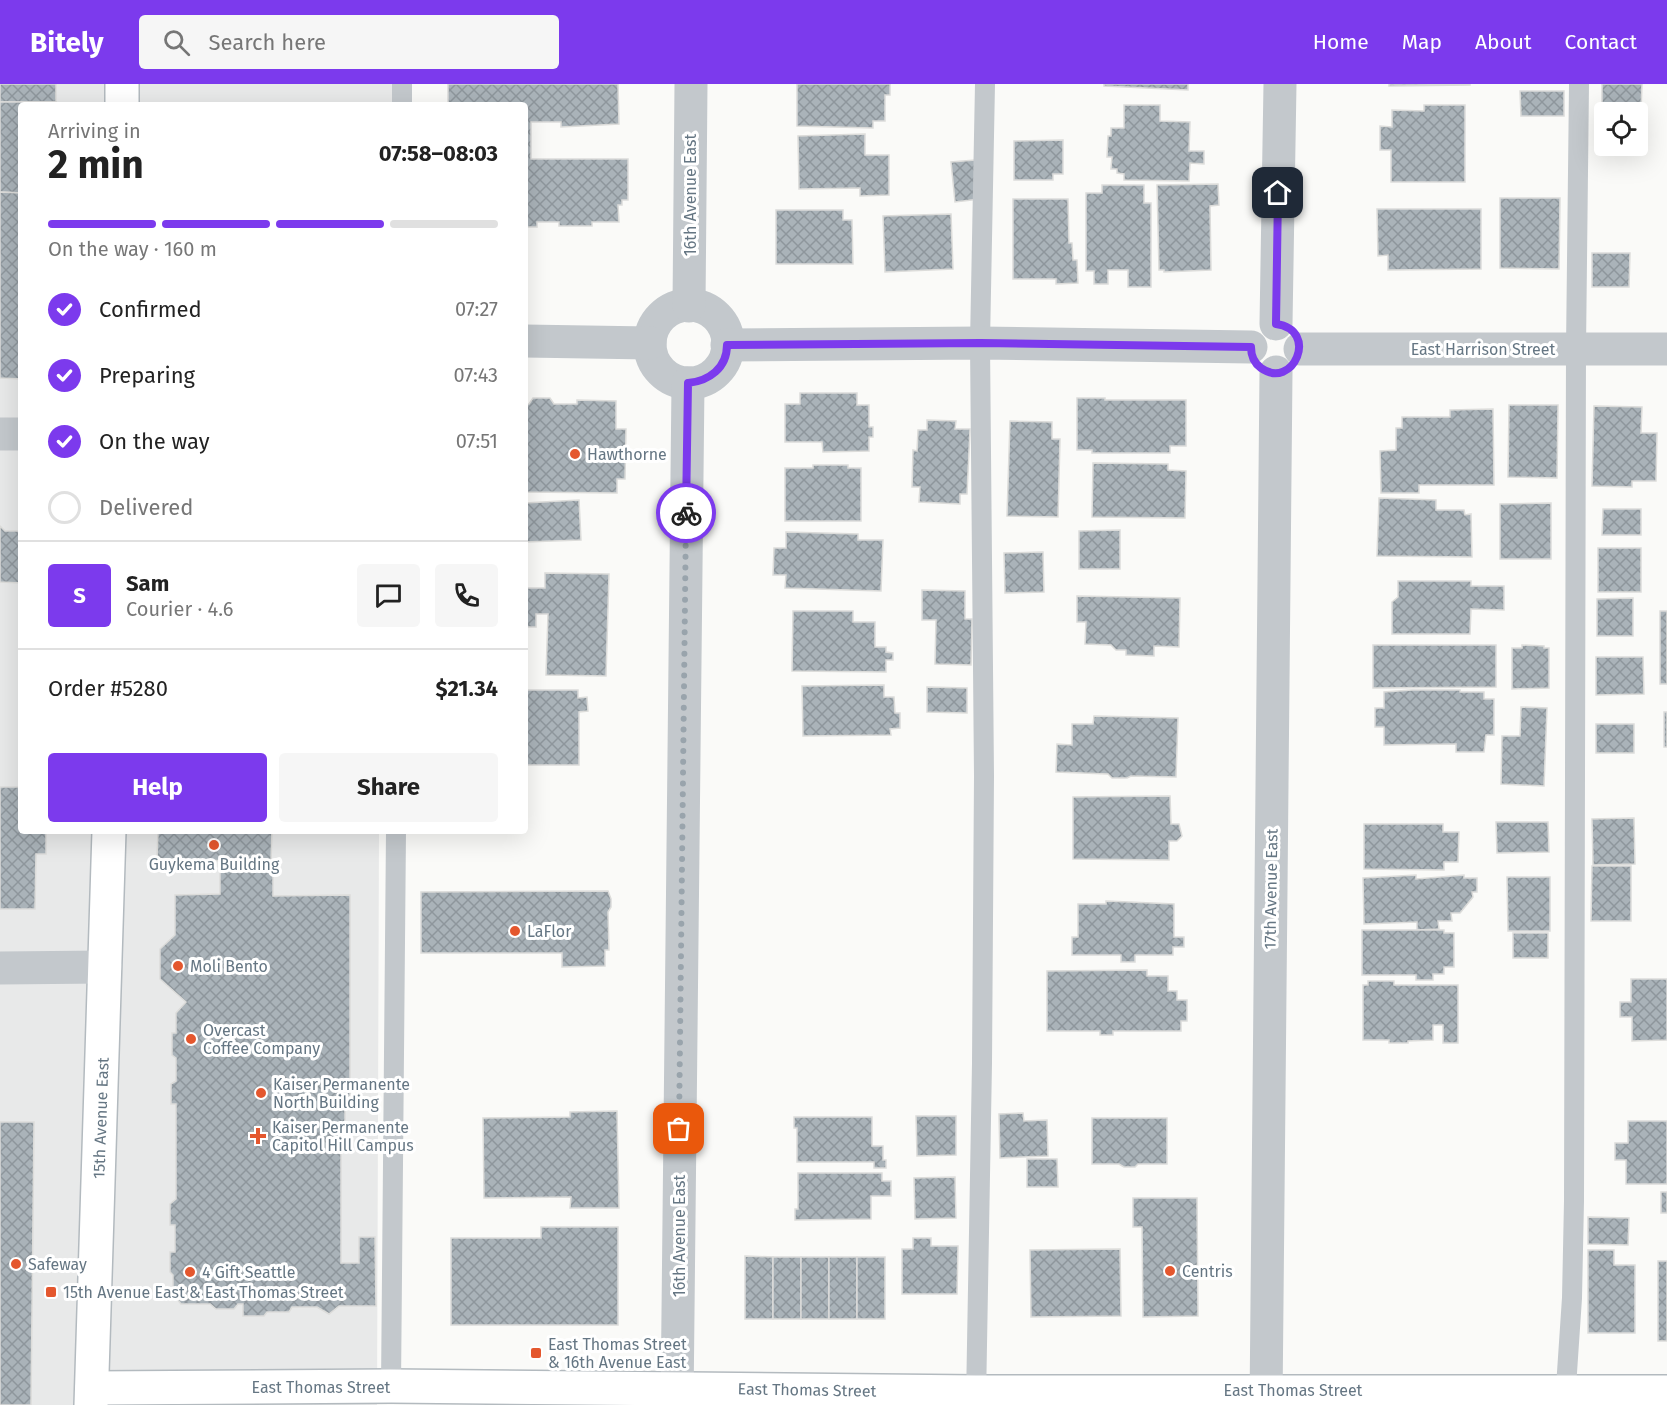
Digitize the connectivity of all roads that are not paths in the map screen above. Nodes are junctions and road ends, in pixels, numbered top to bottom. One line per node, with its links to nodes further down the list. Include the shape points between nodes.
1 (122, 84): 7 (street)
2 (402, 84): 8 (lane)
3 (691, 84): 9 (street, 16th Avenue East)
4 (985, 84): 13 (lane)
5 (1280, 84): 10 (street)
6 (1579, 84): 17 (lane)
7 (122, 102)
8 (402, 102)
9 (689, 306): 12 (street, via 669,310 659,319); 14 (street, via 717,316 724,327)
10 (1276, 324): 15 (street, via 1258,331); 16 (street, via 1295,333)
11 (528, 341): 12 (street)
12 (650, 343): 20 (street, via 657,367 666,376)
13 (980, 343): 14 (street); 15 (street); 31 (lane, via 984,787)
14 (727, 345): 20 (street, via 723,364 714,374)
15 (1251, 347): 19 (street, via 1259,366)
16 (1300, 349): 17 (street, East Harrison Street); 19 (street, via 1293,365)
17 (1576, 349): 18 (street, East Harrison Street); 33 (lane, via 1574,1201)
18 (1667, 349)
19 (1276, 372): 32 (street, 17th Avenue East)
20 (688, 383): 30 (street, 16th Avenue East)
21 (0, 434): 22 (street)
22 (18, 434)
23 (109, 834): 25 (street, 15th Avenue East)
24 (396, 834): 27 (lane)
25 (105, 967): 26 (street); 29 (street, 15th Avenue East)
26 (0, 968)
27 (391, 1386): 29 (street, East Thomas Street); 30 (street, East Thomas Street)
28 (1667, 1392): 33 (street, East Thomas Street)
29 (92, 1396)
30 (677, 1397): 31 (street, East Thomas Street)
31 (976, 1398): 32 (street, East Thomas Street)
32 (1266, 1398): 33 (street, East Thomas Street)
33 (1565, 1398)

